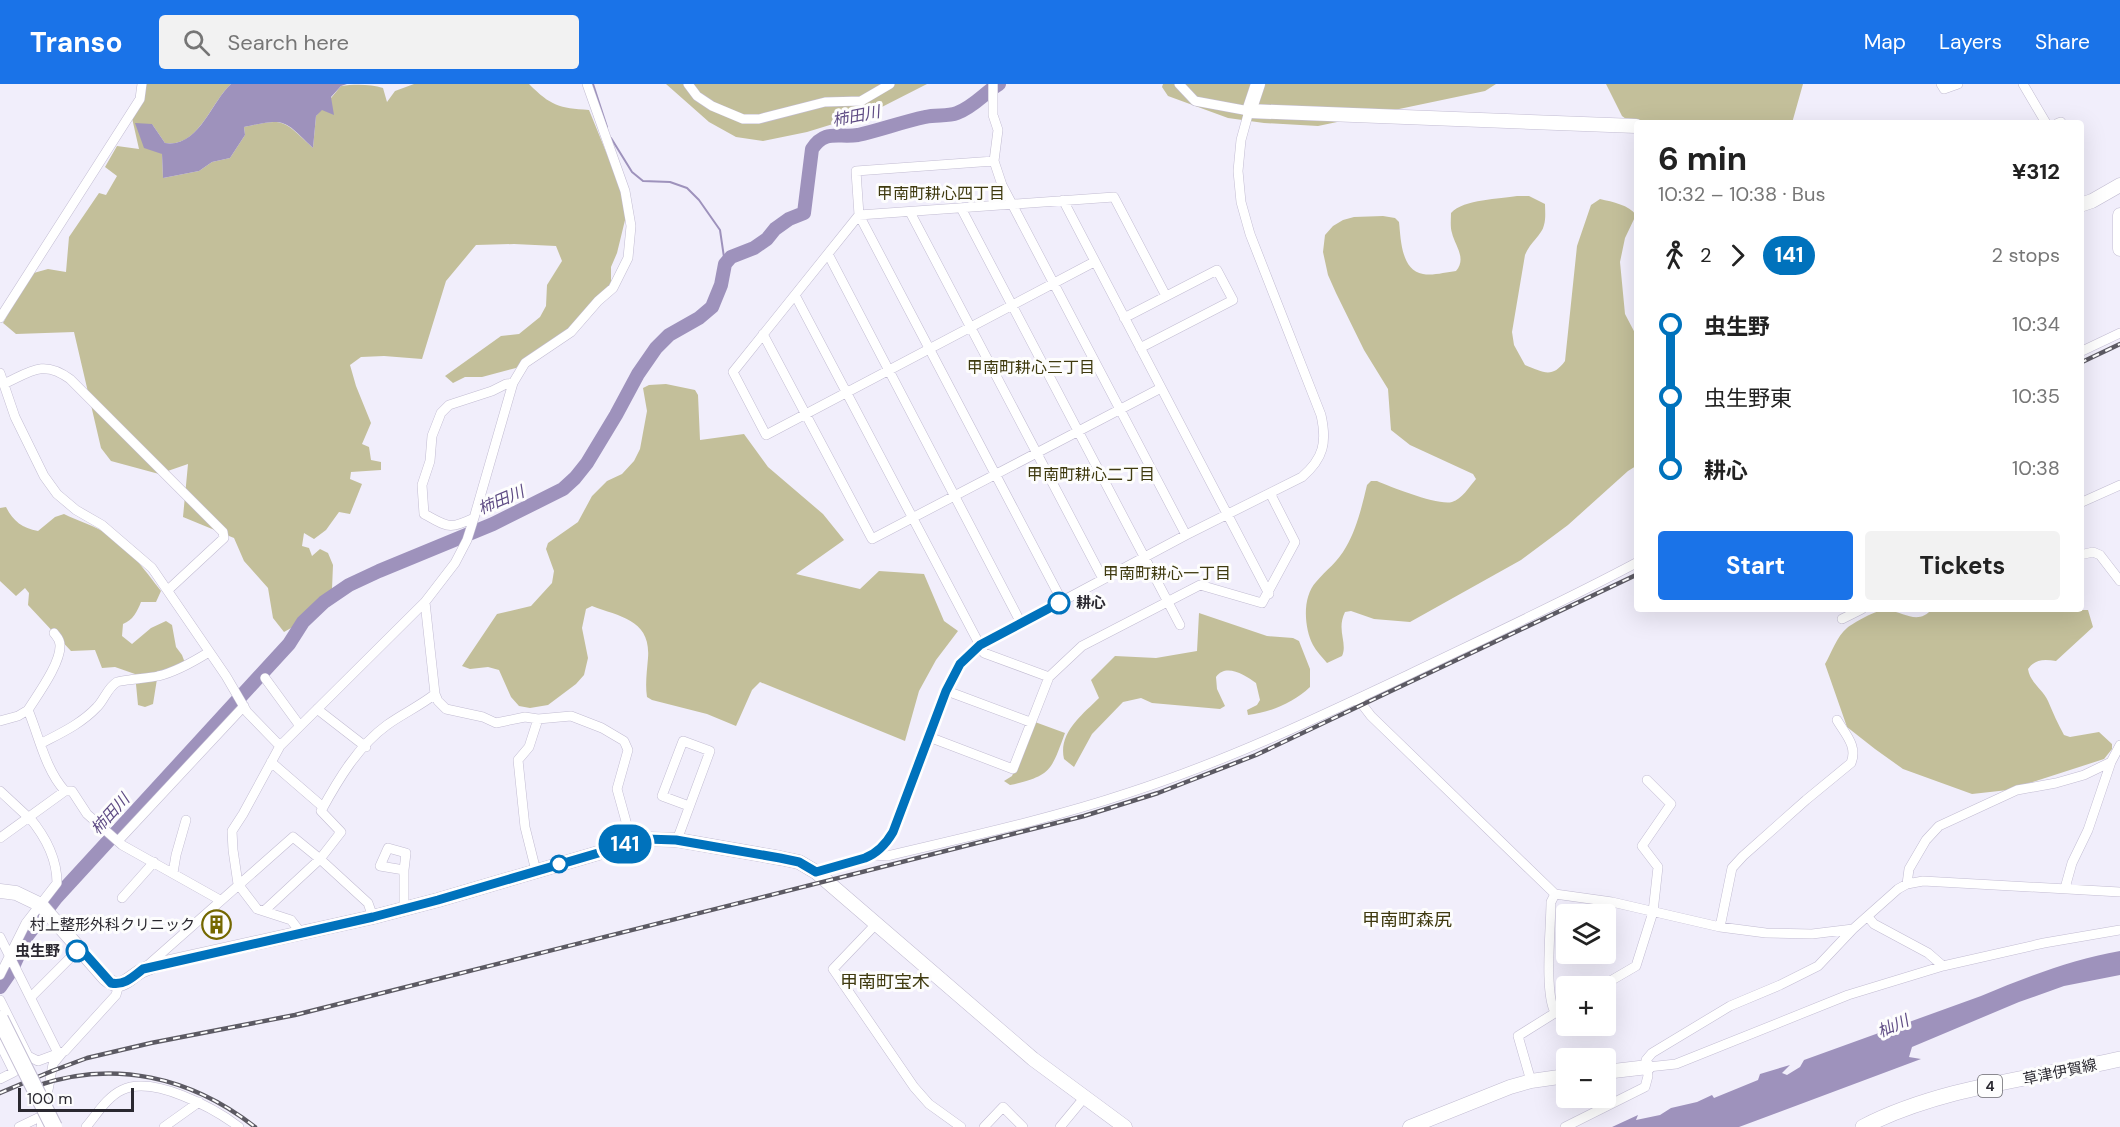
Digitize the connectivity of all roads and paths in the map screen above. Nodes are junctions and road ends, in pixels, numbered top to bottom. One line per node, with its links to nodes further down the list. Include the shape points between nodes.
1 (142, 84): 30 (street, via 140,99)
2 (587, 84): 40 (street, via 625,191 631,225 627,258 612,288 571,332 525,363)
3 (688, 84): 4 (street, via 712,106 743,119 759,119 825,102 861,101)
4 (890, 84)
5 (1179, 84): 11 (street, via 1195,101)
6 (1258, 84): 11 (street)
7 (1941, 84): 8 (street, via 1944,88)
8 (1958, 84)
9 (2023, 84): 12 (street)
10 (994, 88): 14 (street, via 993,115 998,130)
11 (1249, 111): 13 (street); 50 (street, via 1238,171 1241,202 1325,431 1316,463 1302,477)
12 (2044, 120)
13 (1634, 126)
14 (994, 161): 17 (street); 22 (street, via 856,171)
15 (2120, 185): 18 (street)
16 (1063, 200): 17 (street); 25 (street); 28 (street, via 1114,197)
17 (1012, 204): 19 (street); 26 (street)
18 (2084, 204)
19 (961, 208): 20 (street); 29 (street)
20 (910, 212): 22 (street); 32 (street)
21 (2120, 215): 23 (street)
22 (859, 216): 24 (street); 35 (street)
23 (2120, 249)
24 (828, 254): 27 (street); 38 (street)
25 (1094, 262): 26 (street); 31 (street)
26 (1053, 283): 29 (street); 44 (street)
27 (795, 295): 34 (street); 43 (street)
28 (1166, 296): 31 (street); 36 (street, via 1217,270 1233,300)
29 (1012, 305): 32 (street); 46 (street)
30 (0, 318)
31 (1124, 318): 36 (street)
32 (970, 327): 35 (street); 47 (street)
33 (2120, 333): 37 (street)
34 (763, 334): 45 (street); 45 (street, via 733,372 738,383 766,435)
35 (929, 348): 38 (street); 48 (street)
36 (1140, 348): 42 (street)
37 (2084, 350)
38 (887, 370): 43 (street); 51 (street)
39 (0, 373): 41 (street)
40 (513, 383): 55 (street); 55 (street, via 449,405 441,413 432,436 430,461 422,485 424,514 446,526)
41 (4, 384): 62 (street, via 15,417 57,494 132,549); 62 (street, via 34,370 57,369 223,532 224,538)
42 (1161, 388): 44 (street); 53 (street)
43 (847, 391): 45 (street); 54 (street)
44 (1119, 409): 46 (street); 56 (street)
45 (805, 414): 54 (street, via 872,539)
46 (1079, 431): 47 (street); 58 (street)
47 (1037, 453): 48 (street); 60 (street)
48 (994, 474): 51 (street); 66 (street)
49 (2120, 485): 52 (street)
50 (1270, 493): 53 (street); 63 (street, via 1295,542)
51 (954, 496): 54 (street); 69 (street)
52 (2084, 501)
53 (1227, 515): 56 (street); 63 (street)
54 (914, 518): 72 (street)
55 (473, 521): 65 (street, via 455,563)
56 (1186, 535): 58 (street)
57 (2084, 554): 61 (street, via 2100,555)
58 (1145, 557): 60 (street); 64 (street)
59 (1634, 564): 78 (street)
60 (1103, 579): 66 (street)
61 (2120, 581)
62 (168, 590): 73 (street)
63 (1269, 594): 64 (street, via 1263,603 1200,585)
64 (1168, 601): 70 (street); 74 (street, via 1082,646)
65 (425, 602): 77 (street); 80 (street)
66 (1062, 602): 69 (street)
67 (1856, 612): 68 (street)
68 (1842, 619)
69 (1021, 623): 72 (street)
70 (1180, 625)
71 (54, 633): 81 (street, via 60,647 57,658)
72 (980, 645): 74 (street, via 984,652); 76 (street, via 960,664)
73 (209, 652): 79 (street); 88 (street, via 160,676 114,683 82,721)
74 (1048, 677): 85 (street)
75 (265, 678): 86 (street)
76 (946, 691): 85 (street); 87 (street)
77 (435, 694): 82 (street, via 446,709 496,723 525,717); 91 (street, via 387,725)
78 (1358, 699): 105 (street, via 1252,748 1128,794 909,851); 117 (street)
79 (244, 705): 90 (street); 103 (street)
80 (317, 709): 86 (street); 91 (street)
81 (28, 710): 84 (street); 88 (street)
82 (538, 719): 104 (street, via 574,717 627,744 616,789); 109 (street, via 529,747 518,760 525,826)
83 (1837, 720): 127 (street, via 1853,748 1851,763 1732,867)
84 (0, 721)
85 (1030, 722): 87 (street, via 1013,769)
86 (300, 726): 90 (street)
87 (929, 737): 105 (street, via 893,832)
88 (42, 743): 96 (street, via 45,757)
89 (2120, 745): 93 (street)
90 (280, 746): 92 (street)
91 (366, 747): 98 (street, via 344,772)
92 (272, 762): 98 (street); 112 (street, via 232,831)
93 (2111, 762): 113 (street, via 2084,775 2017,790 1939,826 1909,869); 114 (street)
94 (1647, 780): 123 (street, via 1671,804 1642,846 1658,867)
95 (0, 790): 99 (street)
96 (65, 790): 99 (street); 103 (street, via 72,791 87,814)
97 (688, 806): 97 (street, via 710,751 683,741 662,796); 102 (street)
98 (323, 807): 106 (street, via 321,811 341,832)
99 (29, 817): 101 (street); 120 (street, via 48,845 57,873 57,883)
100 (186, 820): 111 (street)
101 (2, 831)
102 (676, 840): 104 (street, via 646,839); 110 (street, via 799,862)
103 (118, 841): 107 (street)
104 (632, 843): 109 (street)
105 (873, 855): 110 (street)
106 (320, 859): 112 (street, via 293,837); 122 (street); 124 (street, via 368,903)
107 (154, 862): 111 (street); 118 (street)
108 (404, 870): 121 (street)
109 (537, 871): 121 (street)
110 (816, 872): 126 (street)
111 (173, 873): 119 (street)
112 (238, 884): 119 (street); 122 (street, via 257,909)
113 (1906, 884): 114 (street, via 1923,881); 125 (street)
114 (2065, 888): 116 (street)
115 (0, 891): 120 (street, via 16,892)
116 (2120, 892)
117 (1555, 894): 123 (street); 141 (street, via 1551,902 1550,986)
118 (122, 898)
119 (220, 900): 135 (street)
120 (45, 908): 132 (street); 133 (street, via 26,922)
121 (404, 909): 124 (street)
122 (264, 911): 130 (street, via 291,920)
123 (1653, 912): 127 (street); 137 (street, via 1636,966)
124 (373, 917): 130 (street)
125 (1868, 917): 128 (street); 134 (street)
126 (876, 924): 152 (street); 161 (street, via 833,969 914,1087 929,1104)
127 (1720, 927): 128 (street, via 1812,934)
128 (1853, 929): 146 (street, via 1818,966 1730,1006 1652,1053 1646,1060)
129 (2120, 930): 134 (street)
130 (301, 933): 135 (street)
131 (0, 937): 133 (street)
132 (80, 948): 138 (street, via 111,983); 139 (street)
133 (10, 957): 136 (street); 139 (street)
134 (1943, 966): 146 (street, via 1848,995 1676,1064)
135 (143, 969): 138 (street)
136 (0, 975)
137 (1616, 978)
138 (119, 984): 144 (street, via 116,995)
139 (31, 997): 144 (street)
140 (0, 1000): 144 (street, via 28,1056 38,1061)
141 (1555, 1012): 150 (street, via 1518,1036)
142 (0, 1019): 154 (highway, bridge)
143 (0, 1044): 149 (street, via 14,1072)
144 (61, 1052): 151 (street, via 53,1064)
145 (2120, 1059): 168 (main road, 草津伊賀線 / 4, via 1958,1093)
146 (1648, 1067): 147 (street); 167 (street, via 1645,1087)
147 (1616, 1071)
148 (1556, 1077): 150 (street)
149 (0, 1079)
150 (1531, 1081): 166 (street)
151 (47, 1095): 154 (street); 157 (street)
152 (1084, 1098): 164 (street); 165 (street)
153 (199, 1102): 158 (street, via 172,1092 127,1088 114,1094); 159 (street); 160 (street)
154 (49, 1121): 155 (street); 156 (street)
155 (19, 1127)
156 (41, 1127)
157 (63, 1127)
158 (87, 1127)
159 (164, 1127)
160 (238, 1127)
161 (961, 1127)
162 (984, 1127): 163 (street, via 1003,1107)
163 (1023, 1127)
164 (1060, 1127)
165 (1125, 1127)
166 (1410, 1127)
167 (1566, 1127)
168 (1863, 1127)

